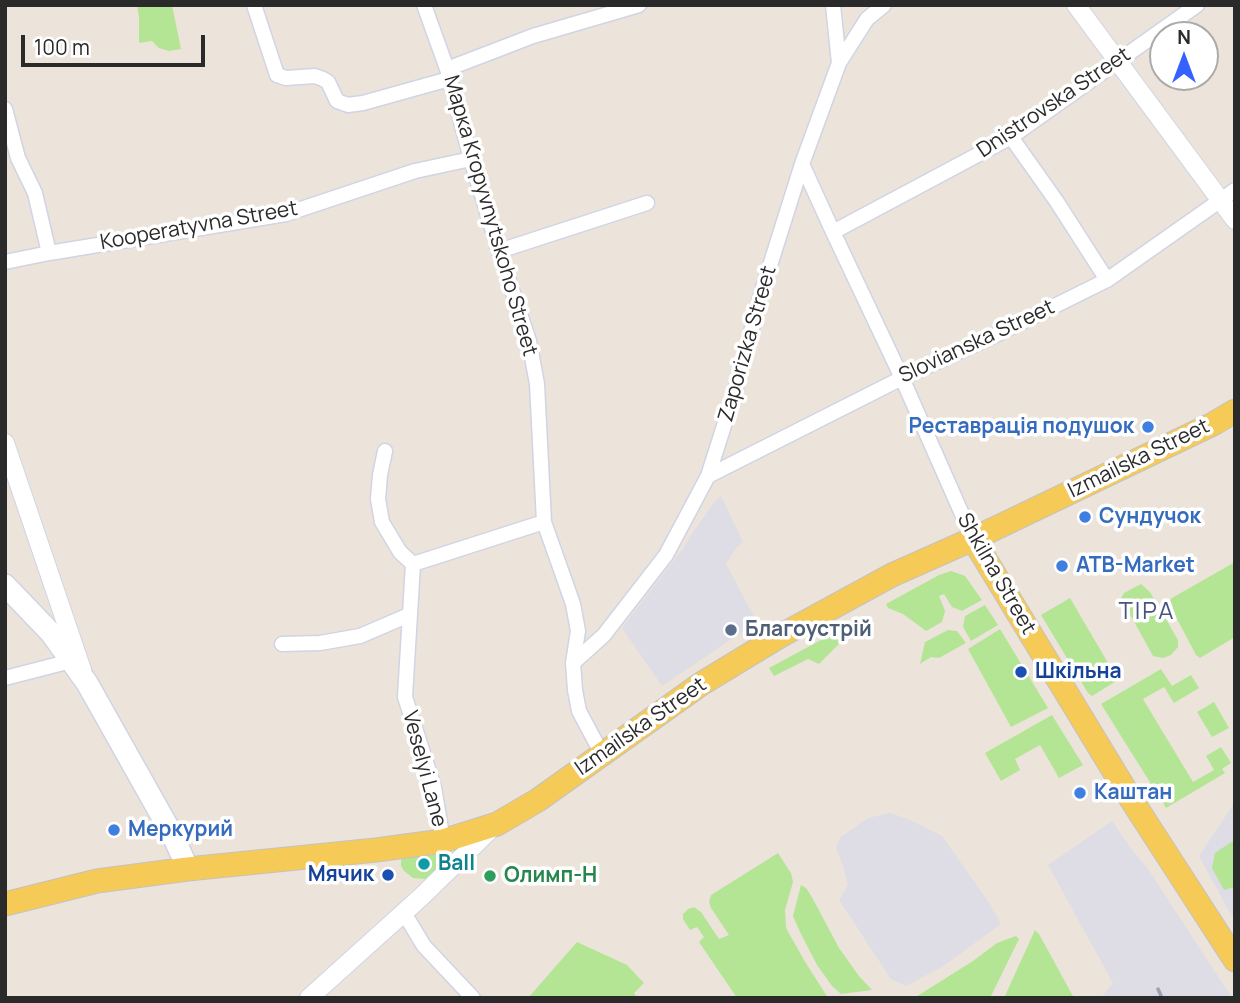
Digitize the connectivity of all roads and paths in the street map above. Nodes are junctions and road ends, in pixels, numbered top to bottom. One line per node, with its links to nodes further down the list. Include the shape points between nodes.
1 (254, 5): 11 (street, via 277,75 323,79 337,101 348,105)
2 (424, 5): 11 (street, Марка Kropyvnytskoho Street)
3 (639, 5): 11 (street, via 533,36)
4 (884, 5): 8 (street, Zaporizka Street)
5 (1076, 5): 9 (street)
6 (1197, 5): 9 (street, Dnistrovska Street)
7 (834, 9): 8 (street, via 850,24); 10 (street)
8 (867, 19): 10 (street, Zaporizka Street)
9 (1116, 62): 13 (street, Dnistrovska Street); 16 (street)
10 (839, 64): 15 (street, Zaporizka Street)
11 (448, 74): 14 (street, Марка Kropyvnytskoho Street)
12 (5, 109): 21 (street, via 35,194)
13 (1011, 137): 19 (street, Dnistrovska Street); 23 (street)
14 (471, 159): 20 (street, Марка Kropyvnytskoho Street); 21 (street, Kooperatyvna Street, via 415,171 286,214)
15 (802, 164): 19 (street, Shkilna Street); 28 (street, Zaporizka Street)
16 (1228, 195): 18 (street); 23 (street, Slovianska Street)
17 (647, 203): 20 (street)
18 (1235, 220)
19 (833, 232): 24 (street, Shkilna Street)
20 (499, 251): 29 (street, Марка Kropyvnytskoho Street, via 529,341 537,384)
21 (49, 253): 22 (street, Kooperatyvna Street)
22 (5, 262)
23 (1107, 279): 24 (street, Slovianska Street)
24 (902, 378): 28 (street, Slovianska Street); 30 (street, Shkilna Street)
25 (1235, 411): 30 (main road, Izmailska Street)
26 (5, 443): 38 (street)
27 (385, 451): 31 (street, via 378,499 382,522)
28 (708, 476): 36 (street, Zaporizka Street, via 666,555 604,635)
29 (544, 522): 31 (street); 36 (street, Марка Kropyvnytskoho Street, via 573,604 578,631)
30 (973, 539): 39 (main road, Izmailska Street, via 892,575 780,636 701,684); 45 (main road, Shkilna Street, via 1154,837)
31 (413, 564): 33 (street, Veselyi Lane)
32 (5, 585): 35 (main road)
33 (409, 615): 34 (street, via 360,636); 41 (street, Veselyi Lane, via 405,697 434,788)
34 (282, 644)
35 (71, 661): 37 (street); 38 (main road)
36 (573, 663): 39 (street, Марка Kropyvnytskoho Street, via 579,711)
37 (5, 678)
38 (87, 683): 42 (main road)
39 (602, 754): 40 (main road, Izmailska Street)
40 (497, 824): 41 (main road, Izmailska Street); 44 (street)
41 (443, 841): 42 (main road, Izmailska Street)
42 (188, 869): 43 (main road, Izmailska Street, via 97,881)
43 (5, 904)
44 (404, 913): 46 (street); 47 (street, via 424,946)
45 (1235, 960)
46 (309, 998)
47 (473, 998)

